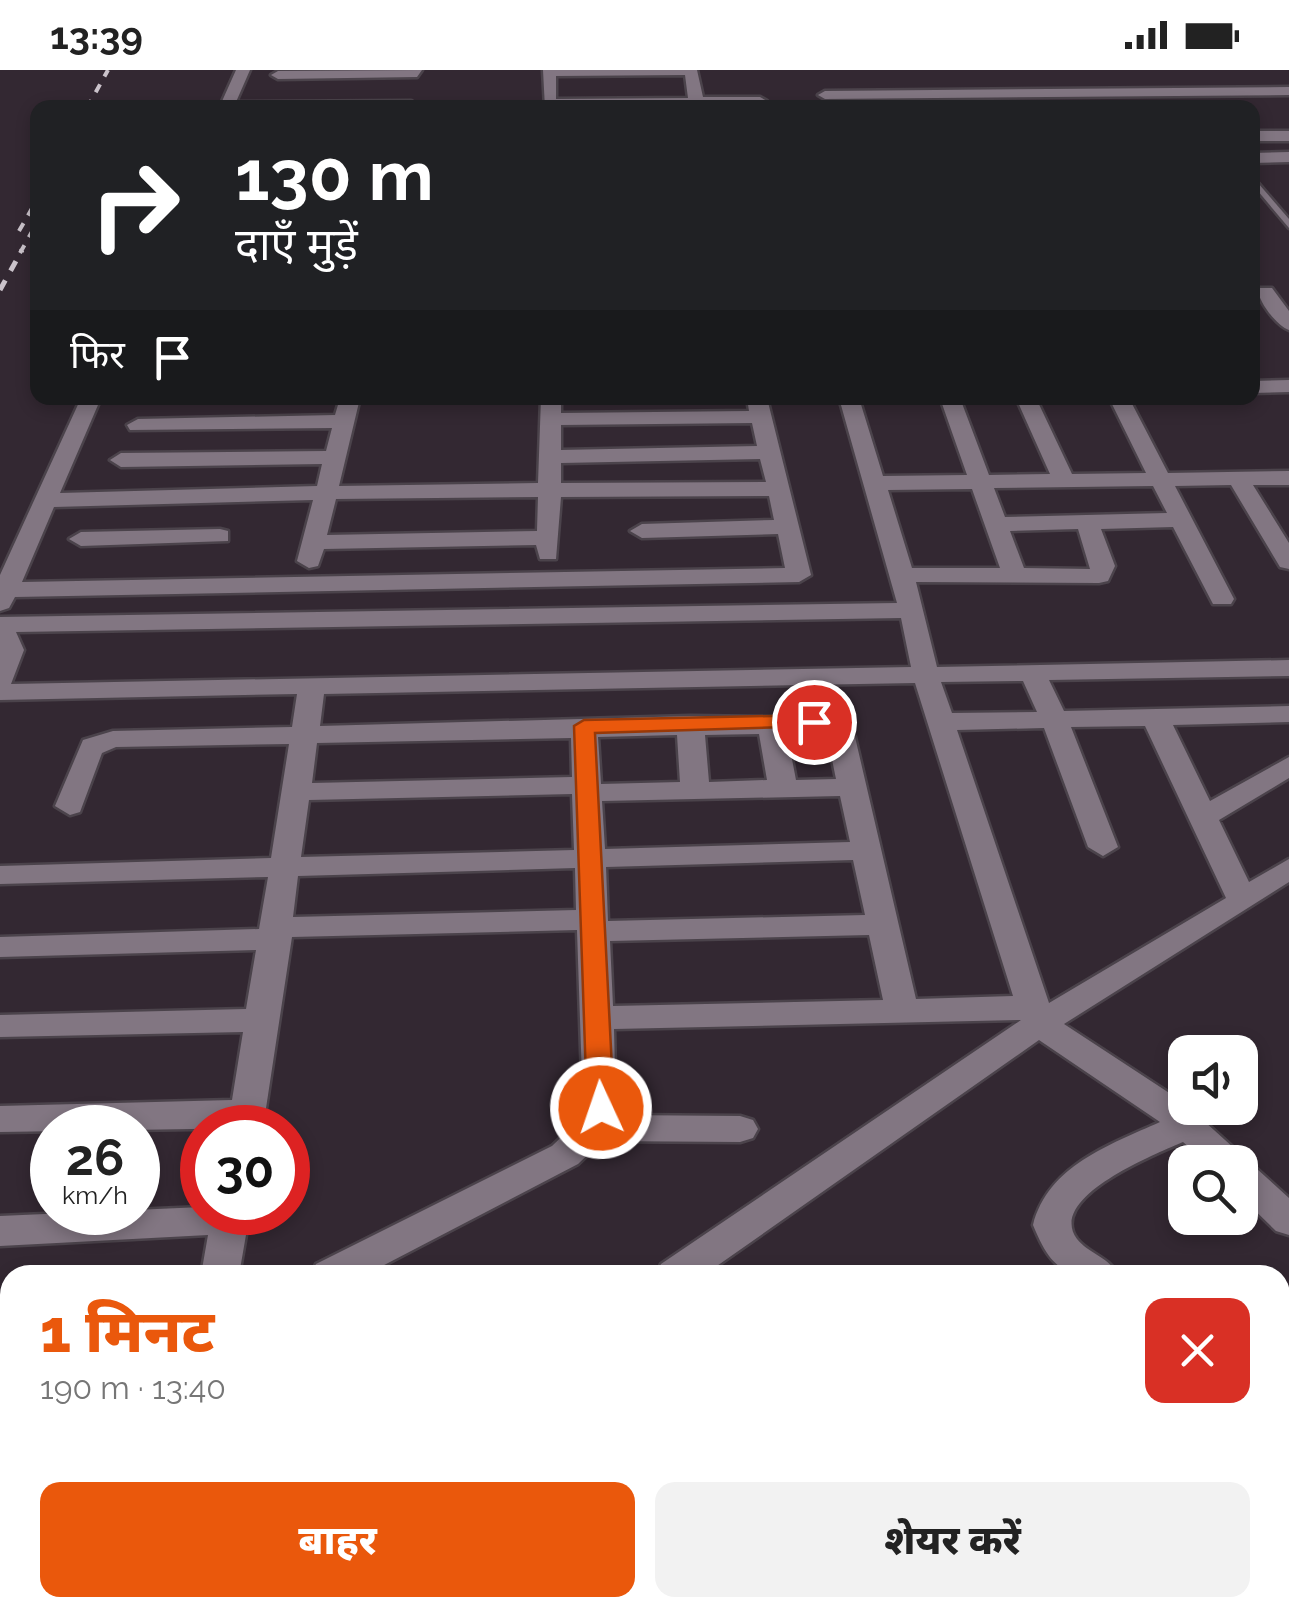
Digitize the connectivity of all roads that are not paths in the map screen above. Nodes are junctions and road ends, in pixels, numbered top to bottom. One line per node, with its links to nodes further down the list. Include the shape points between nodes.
1 (243, 70): 16 (street)
2 (1246, 70): 8 (street)
3 (933, 74): 15 (street)
4 (417, 77): 7 (street, via 286,80)
5 (693, 87): 6 (street); 6 (street); 14 (street)
6 (549, 88)
7 (270, 90)
8 (1276, 91): 10 (street); 23 (street)
9 (1167, 92): 10 (street); 12 (street); 21 (street)
10 (1219, 92): 22 (street)
11 (1054, 93): 12 (street); 18 (street); 19 (street)
12 (1105, 93): 20 (street)
13 (825, 95): 15 (street, via 881,89)
14 (760, 98)
15 (949, 99): 17 (street)
16 (229, 100)
17 (977, 100)
18 (1011, 100)
19 (1059, 100)
20 (1110, 100)
21 (1172, 100)
22 (1226, 100)
23 (1289, 108)
24 (1260, 134): 25 (street)
25 (1289, 136)
26 (1289, 157): 27 (street)
27 (1260, 158)
28 (1260, 188): 29 (lane)
29 (1289, 224)
30 (1260, 292): 31 (street)
31 (1289, 292)
32 (1260, 293): 33 (street)
33 (1289, 324)
34 (1260, 383): 35 (street)
35 (1289, 386)
36 (89, 405): 62 (street)
37 (348, 405): 44 (street)
38 (851, 405): 55 (street)
39 (953, 405): 54 (street)
40 (1029, 405): 53 (street)
41 (1123, 405): 52 (street)
42 (760, 407): 43 (street); 46 (street)
43 (550, 408): 48 (street)
44 (344, 422): 45 (street); 47 (street)
45 (138, 425)
46 (769, 452): 48 (street); 56 (street)
47 (334, 457): 49 (street); 59 (street)
48 (549, 457): 57 (street)
49 (121, 460)
50 (1238, 478): 51 (street); 52 (street); 71 (street)
51 (1289, 478)
52 (1161, 480): 53 (street); 63 (street)
53 (1064, 481): 54 (street)
54 (981, 482): 55 (street); 65 (street)
55 (874, 483): 74 (street)
56 (777, 488): 58 (street); 66 (street)
57 (549, 490): 58 (street); 59 (street); 69 (street)
58 (641, 490): 67 (street)
59 (324, 494): 60 (street); 70 (street)
60 (232, 496): 61 (street); 68 (street)
61 (99, 499): 62 (street); 72 (street)
62 (43, 500): 80 (street)
63 (1182, 520): 64 (street); 81 (street)
64 (1087, 522): 65 (street); 75 (street, via 1103,566 1099,576)
65 (996, 524): 75 (street)
66 (786, 527): 67 (street); 73 (street)
67 (642, 531): 76 (street)
68 (220, 536): 72 (street); 79 (street)
69 (549, 538): 70 (street); 77 (street)
70 (313, 542): 78 (street)
71 (1289, 562)
72 (70, 564): 79 (street); 80 (street)
73 (799, 575): 76 (street); 82 (street)
74 (901, 575): 75 (street); 84 (street)
75 (1015, 576)
76 (643, 579): 77 (street)
77 (548, 580): 78 (street); 83 (street)
78 (303, 584): 79 (street)
79 (205, 585)
80 (3, 596)
81 (1222, 599)
82 (806, 612): 83 (street); 84 (street)
83 (546, 617): 85 (street)
84 (919, 643): 87 (street); 88 (street); 94 (street)
85 (4, 649)
86 (1289, 668): 87 (street)
87 (1033, 674): 92 (street)
88 (312, 685): 89 (street); 97 (street)
89 (0, 692)
90 (1289, 714): 91 (street)
91 (1155, 717): 92 (street); 105 (street)
92 (1052, 719): 94 (street); 106 (street)
93 (771, 722): 95 (street); 99 (street, via 835,728); 100 (street)
94 (940, 722): 118 (street)
95 (690, 724): 96 (street); 102 (street)
96 (584, 726): 97 (street); 101 (street)
97 (303, 733): 103 (street); 104 (street, via 99,742 88,753)
98 (1289, 766): 105 (street)
99 (852, 787): 100 (street); 107 (street)
100 (783, 788): 102 (street)
101 (586, 789): 102 (street); 103 (street); 108 (street)
102 (695, 790)
103 (294, 792): 109 (street)
104 (70, 806)
105 (1202, 817): 112 (street)
106 (1103, 847)
107 (866, 851): 108 (street); 113 (street)
108 (589, 858): 109 (street); 114 (street)
109 (284, 867): 111 (street); 115 (street)
110 (1289, 868): 112 (street)
111 (0, 875)
112 (1243, 902): 118 (street)
113 (883, 925): 114 (street); 117 (street)
114 (592, 926): 115 (street); 119 (street)
115 (277, 933): 116 (street); 120 (street)
116 (0, 947)
117 (902, 1010): 118 (street); 119 (street)
118 (1036, 1016): 125 (street); 136 (street)
119 (597, 1018): 126 (street, via 601,1108)
120 (264, 1020): 121 (street); 122 (street)
121 (0, 1026)
122 (249, 1105)
123 (0, 1119): 124 (street)
124 (180, 1120)
125 (1186, 1126): 128 (street); 137 (street, via 1082,1176 1062,1194 1054,1230 1061,1246)
126 (593, 1128): 127 (street); 135 (street, via 565,1155)
127 (740, 1129)
128 (1209, 1145)
129 (1258, 1191): 131 (street)
130 (180, 1219): 132 (street)
131 (1289, 1221)
132 (0, 1231)
133 (227, 1235): 134 (street)
134 (222, 1265)
135 (350, 1265)
136 (689, 1265)
137 (1086, 1265)

